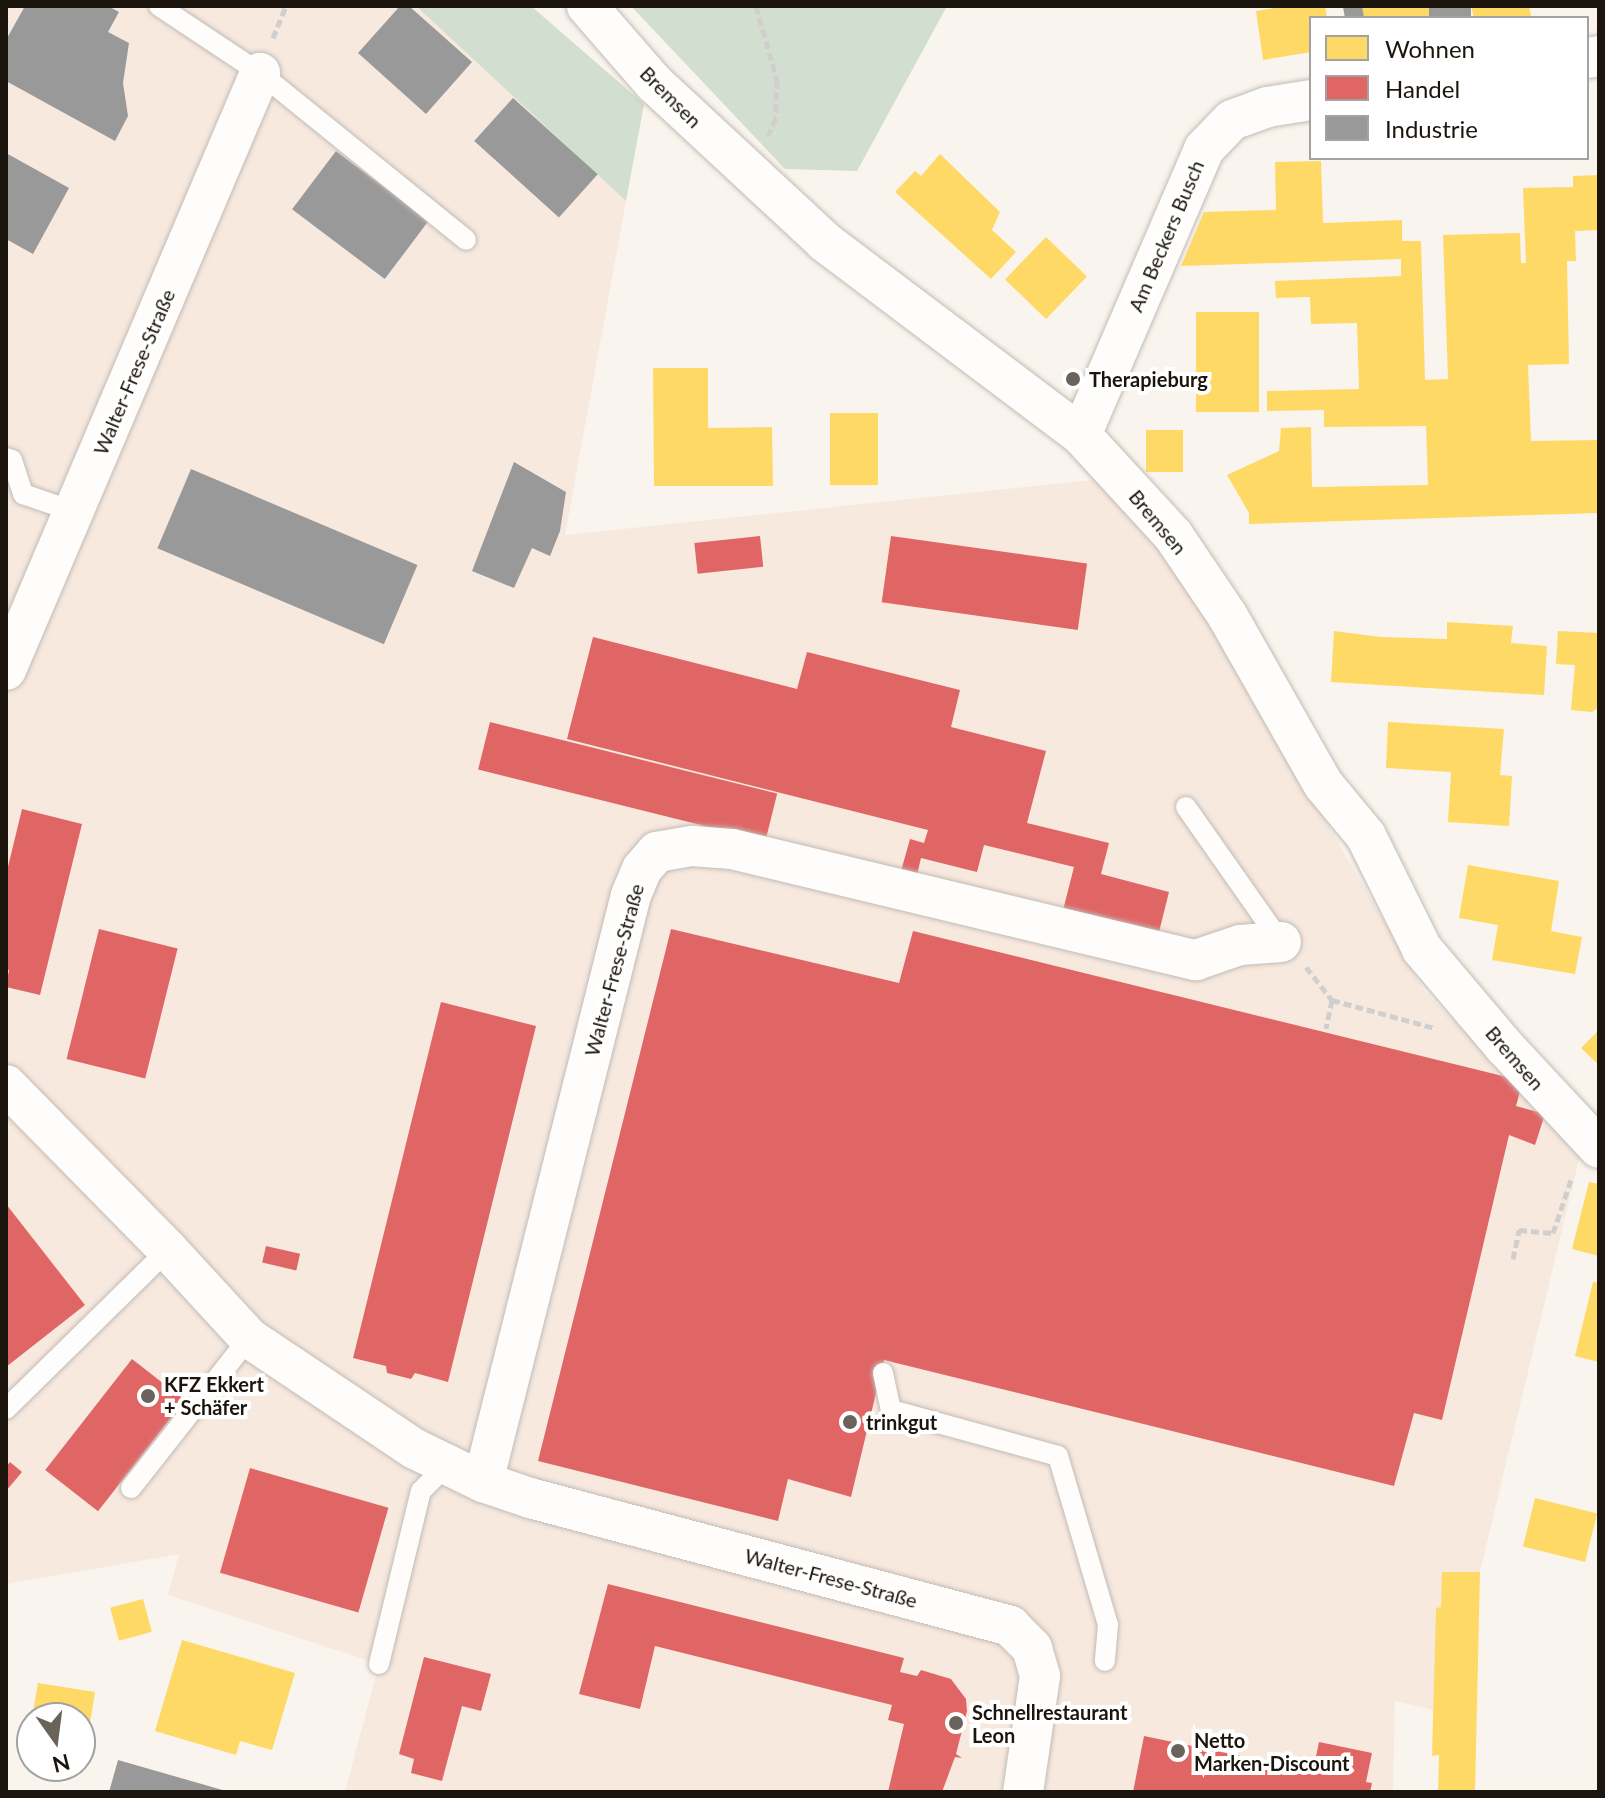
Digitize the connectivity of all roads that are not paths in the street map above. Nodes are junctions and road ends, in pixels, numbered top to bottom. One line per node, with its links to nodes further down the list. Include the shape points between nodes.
1 (159, 6): 3 (lane)
2 (587, 6): 6 (street, Bremsen, via 654,83 825,242)
3 (260, 73): 5 (lane); 8 (street, Walter-Frese-Straße)
4 (1309, 100): 6 (street, Am Beckers Busch, via 1232,120 1204,149)
5 (466, 240)
6 (1081, 435): 13 (street, Bremsen, via 1173,535 1227,615 1323,784 1366,836 1422,949)
7 (6, 458): 8 (lane, via 12,460 23,494)
8 (75, 512): 9 (street, Walter-Frese-Straße)
9 (6, 670)
10 (1186, 807): 11 (lane)
11 (1281, 942): 19 (street, Walter-Frese-Straße, via 1240,945 1196,960 732,849 692,846 657,852 642,869 631,895)
12 (6, 1085): 14 (street, Walter-Frese-Straße)
13 (1592, 1142)
14 (168, 1250): 15 (street, Walter-Frese-Straße); 17 (lane)
15 (249, 1338): 18 (street, Walter-Frese-Straße, via 415,1449); 20 (lane)
16 (883, 1373): 21 (lane, via 891,1410 1058,1456 1108,1625)
17 (6, 1409)
18 (448, 1464): 19 (street, Walter-Frese-Straße); 22 (lane, via 421,1491)
19 (483, 1482): 23 (street, Walter-Frese-Straße, via 1010,1626 1032,1648 1040,1676)
20 (131, 1488)
21 (1105, 1661)
22 (379, 1664)
23 (1023, 1792)

